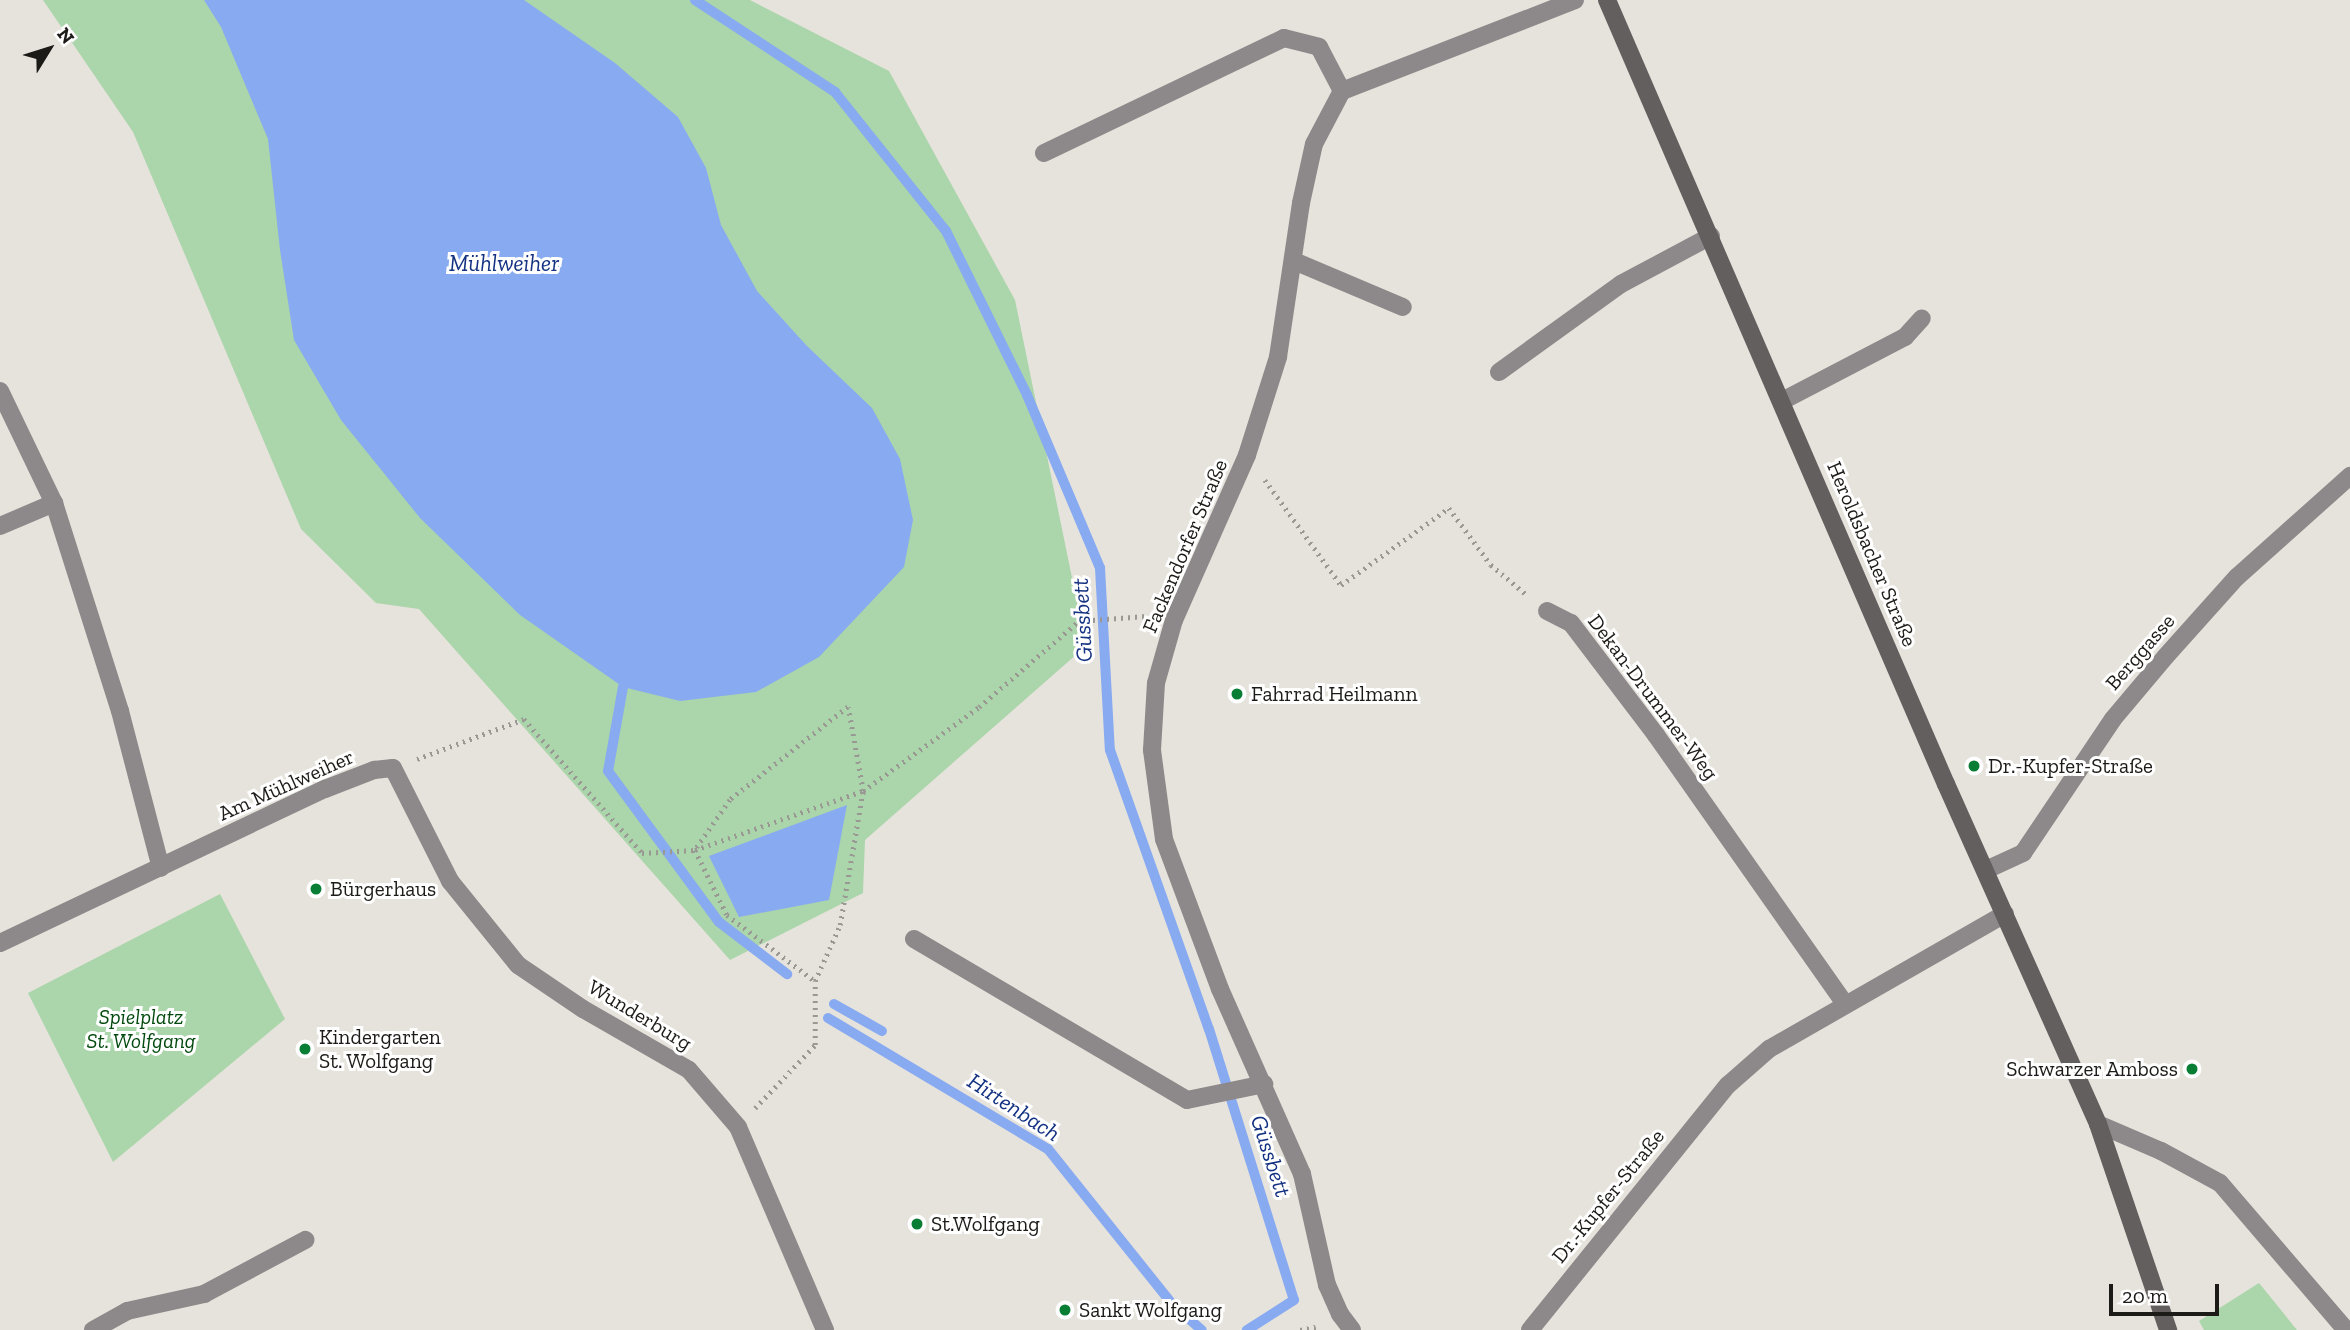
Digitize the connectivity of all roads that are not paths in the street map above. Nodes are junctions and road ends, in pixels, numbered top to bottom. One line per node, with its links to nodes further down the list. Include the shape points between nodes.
1 (1575, 0): 3 (street)
2 (1607, 0): 5 (street, Heroldsbacher Straße)
3 (1342, 90): 4 (street, via 1319,47 1284,38); 6 (street, Fackendorfer Straße, via 1314,144)
4 (1044, 153)
5 (1711, 236): 9 (street, via 1621,284); 11 (street, Heroldsbacher Straße)
6 (1294, 261): 7 (street); 23 (street, Fackendorfer Straße, via 1278,357 1247,455 1174,620 1156,683 1152,750 1164,839 1220,989)
7 (1403, 307)
8 (1922, 318): 11 (street, via 1905,337)
9 (1499, 372)
10 (0, 391): 13 (street)
11 (1782, 401): 17 (street, Heroldsbacher Straße)
12 (2350, 476): 17 (street, Berggasse, via 2237,577 2166,656 2113,719 2023,853)
13 (54, 503): 14 (street); 16 (street, via 120,711)
14 (0, 526)
15 (1547, 611): 22 (street, Dekan-Drummer-Weg, via 1571,623 1656,735)
16 (161, 867): 18 (street, Am Mühlweiher, via 325,789 393,768); 21 (street, Am Mühlweiher)
17 (1986, 870): 19 (street, Heroldsbacher Straße)
18 (450, 881): 27 (street, Wunderburg, via 518,965 688,1070 738,1127)
19 (2005, 914): 22 (street, Dr.-Kupfer-Straße); 24 (street, Heroldsbacher Straße)
20 (914, 939): 23 (street, via 1187,1100)
21 (0, 943)
22 (1845, 1004): 29 (street, Dr.-Kupfer-Straße, via 1769,1049 1728,1085)
23 (1264, 1084): 28 (street, Fackendorfer Straße, via 1302,1174 1327,1285 1339,1314)
24 (2098, 1124): 30 (street, Heroldsbacher Straße); 31 (street, via 2220,1183)
25 (304, 1240): 26 (street, via 204,1294 127,1311)
26 (93, 1330)
27 (825, 1330)
28 (1352, 1330)
29 (1530, 1330)
30 (2168, 1330)
31 (2346, 1330)

